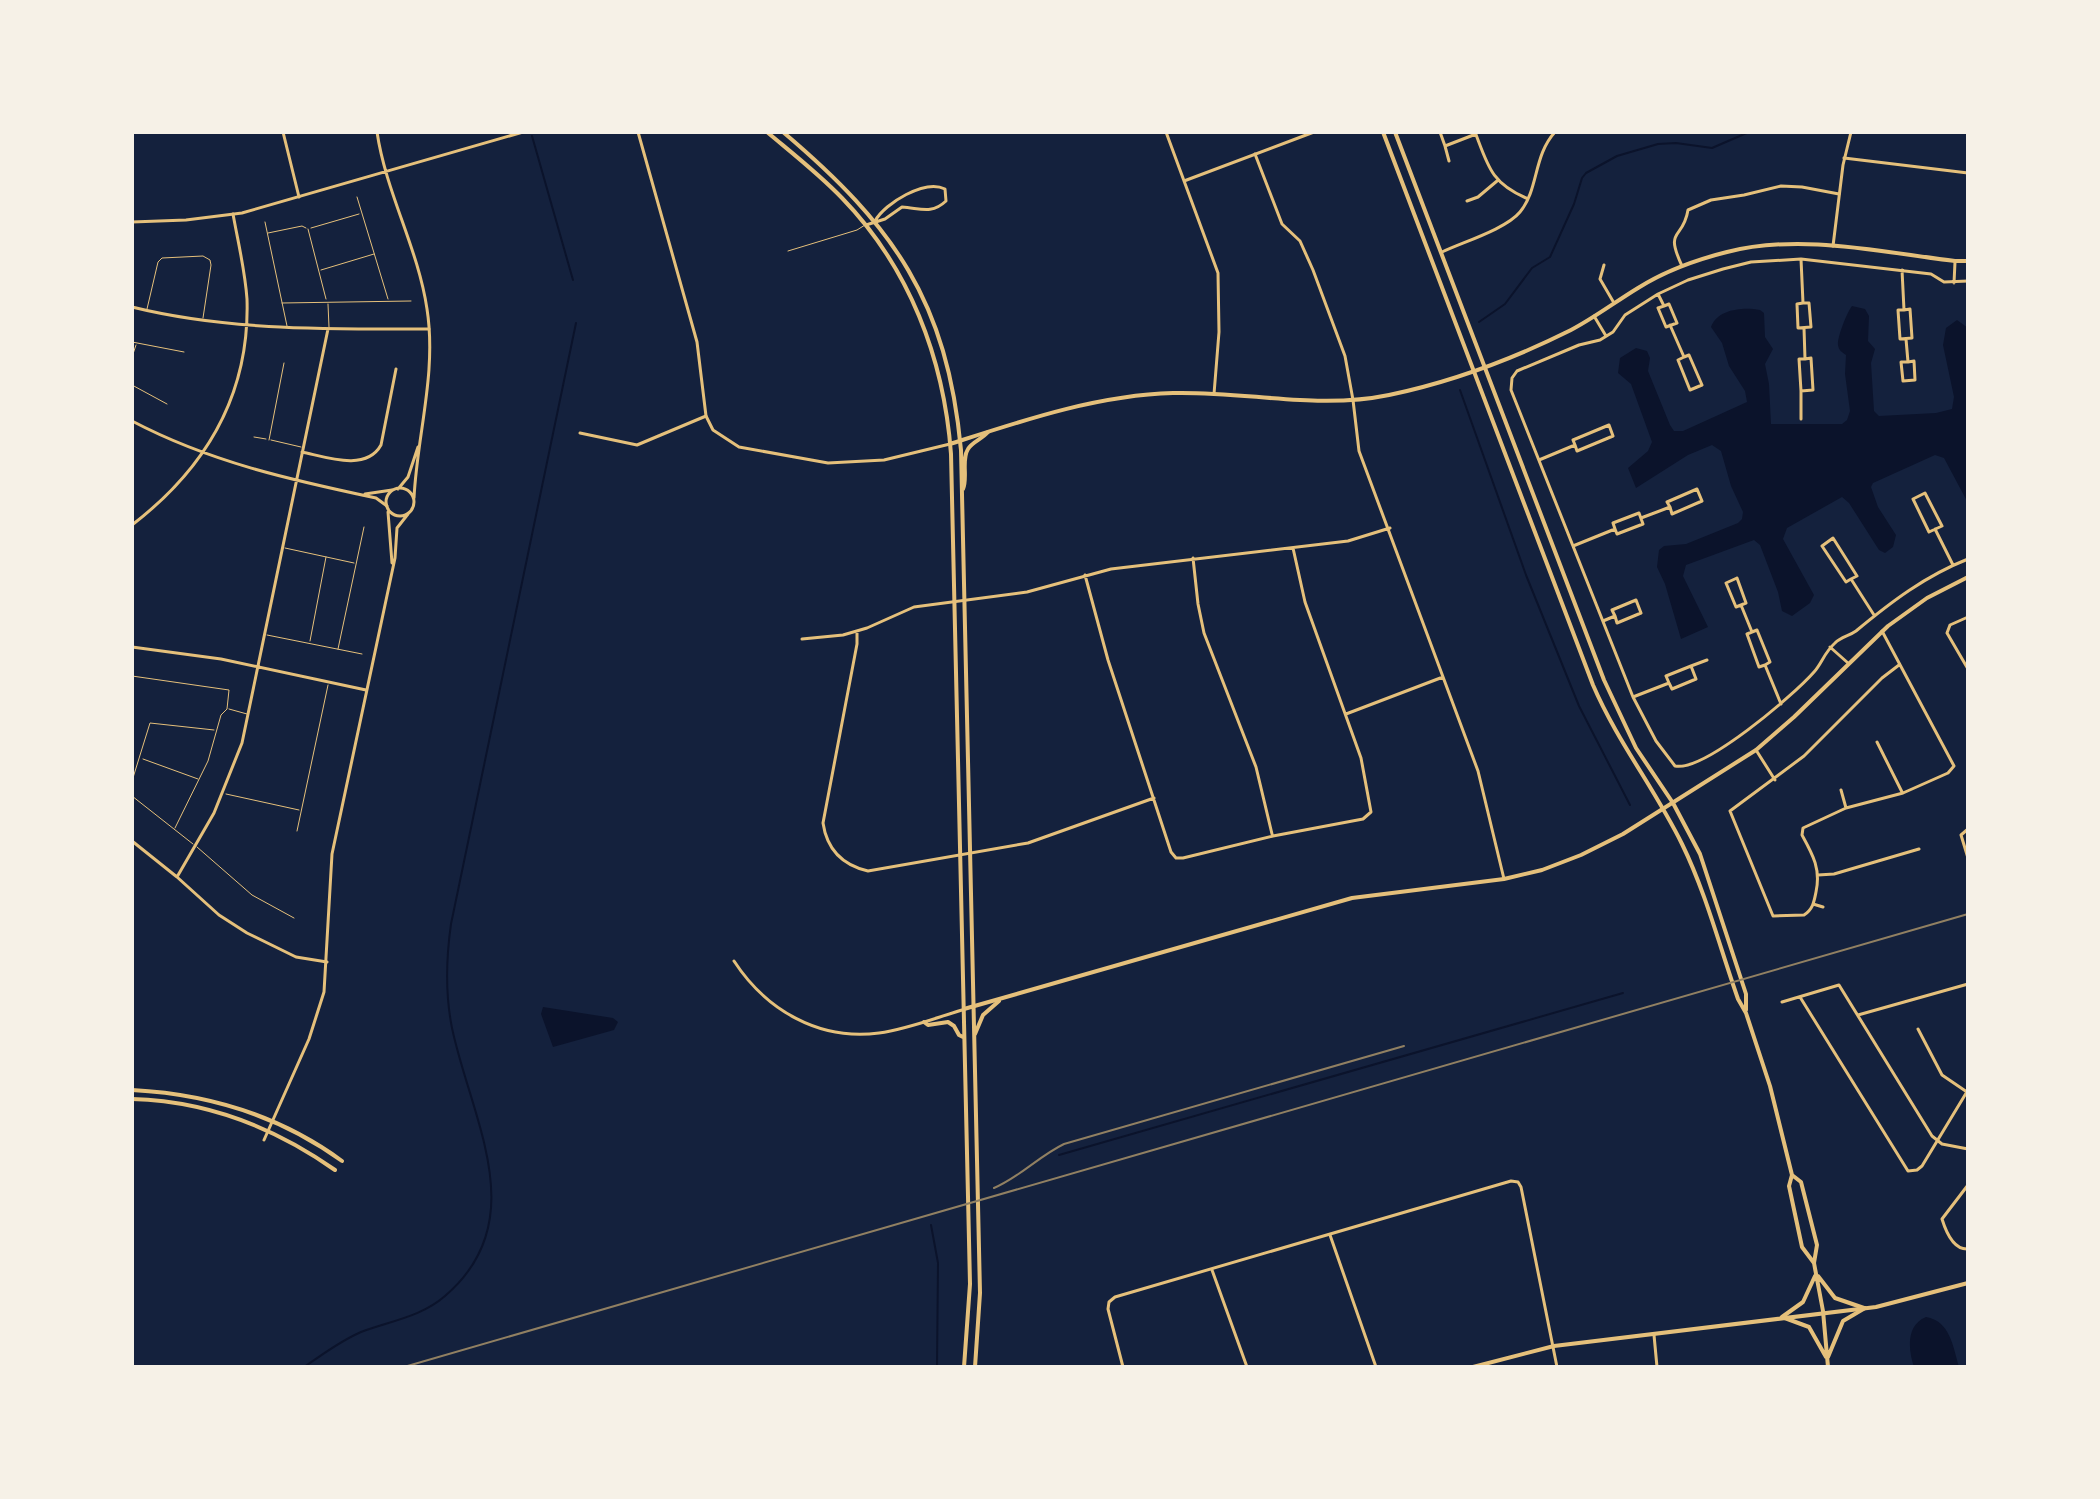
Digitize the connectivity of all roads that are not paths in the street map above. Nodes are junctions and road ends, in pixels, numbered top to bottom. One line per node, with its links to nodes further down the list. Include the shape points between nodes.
1 (283, 132): 26 (street)
2 (377, 132): 21 (street)
3 (522, 132): 21 (street)
4 (638, 132): 89 (street, via 697,342)
5 (767, 132): 35 (main road)
6 (783, 132): 32 (main road)
7 (1166, 132): 23 (street)
8 (1314, 132): 18 (street)
9 (1383, 132): 42 (main road)
10 (1395, 132): 40 (main road)
11 (1440, 132): 17 (street)
12 (1542, 132): 16 (street)
13 (1555, 132): 16 (street)
14 (1851, 132): 19 (street)
15 (1476, 133): 17 (street); 24 (street)
16 (1549, 139): 28 (street)
17 (1445, 146): 20 (street)
18 (1255, 154): 23 (street); 87 (street, via 1282,224 1300,241 1313,270 1345,356)
19 (1844, 158): 22 (street); 25 (street)
20 (1449, 161)
21 (384, 172): 26 (street); 70 (street, via 416,267)
22 (1968, 173)
23 (1184, 181): 86 (street, via 1218,273)
24 (1497, 181): 28 (street); 29 (street)
25 (1839, 194): 38 (street); 47 (street, via 1788,185 1705,202 1688,210 1674,237 1672,245)
26 (299, 197): 31 (street)
27 (357, 197): 30 (lane)
28 (1527, 199): 40 (street, via 1510,221)
29 (1467, 201)
30 (362, 213): 36 (lane); 41 (lane)
31 (233, 214): 33 (street); 65 (street, via 245,274)
32 (875, 221): 32 (street, via 902,207 936,208 946,201 945,189 911,192); 35 (street); 96 (main road, via 909,271 932,320 950,374)
33 (132, 222)
34 (265, 222): 37 (lane)
35 (866, 225): 39 (lane); 97 (main road, via 901,277 925,329 944,390)
36 (308, 229): 37 (lane); 48 (lane)
37 (268, 233): 56 (lane)
38 (1833, 246): 44 (main road); 47 (main road, via 1757,247)
39 (788, 251)
40 (1442, 252): 42 (main road); 81 (main road)
41 (374, 254): 48 (lane); 54 (lane)
42 (1431, 256): 83 (main road)
43 (1801, 259): 49 (street); 52 (street, via 1736,265); 58 (street)
44 (1955, 261): 45 (main road); 51 (street)
45 (1968, 261)
46 (1604, 265): 57 (street, via 1600,279)
47 (1682, 266): 57 (main road)
48 (319, 270): 53 (lane)
49 (1902, 270): 51 (street); 61 (street)
50 (1968, 281): 51 (street)
51 (1954, 283)
52 (1658, 294): 59 (street); 71 (street, via 1625,315)
53 (327, 301): 54 (lane); 56 (lane); 69 (lane)
54 (389, 301): 55 (lane)
55 (411, 301)
56 (282, 303): 67 (lane)
57 (1614, 303): 63 (main road)
58 (1803, 303): 68 (street, via 1797,304 1798,328); 68 (street, via 1809,303 1811,327)
59 (1664, 306): 66 (street, via 1658,308 1666,327); 66 (street, via 1669,304 1677,323)
60 (132, 307): 62 (street)
61 (1904, 310): 72 (street, via 1898,310 1900,339); 72 (street, via 1910,309 1912,338)
62 (147, 311): 64 (street); 64 (lane, via 162,258 208,258)
63 (1594, 316): 71 (street); 81 (main road)
64 (203, 321): 65 (street)
65 (246, 325): 67 (street); 101 (street, via 234,392)
66 (1670, 325): 77 (street)
67 (288, 328): 69 (street)
68 (1804, 328): 78 (street)
69 (328, 329): 70 (street); 100 (street)
70 (429, 329): 99 (street, via 428,393)
71 (1606, 336): 102 (street, via 1517,371 1512,378 1511,390)
72 (1906, 339): 79 (street)
73 (132, 342): 74 (lane)
74 (137, 343): 75 (lane); 76 (lane)
75 (184, 352)
76 (132, 357)
77 (1684, 357): 77 (street, via 1678,360 1690,390 1702,385 1689,355)
78 (1805, 359): 85 (street, via 1799,359); 85 (street, via 1811,358 1813,390)
79 (1908, 362): 79 (street, via 1901,362 1903,381 1915,380 1914,361)
80 (284, 363): 95 (lane)
81 (1484, 366): 83 (main road); 176 (main road, via 1608,690 1636,748)
82 (396, 369): 100 (street, via 376,453 352,462)
83 (1473, 370): 87 (main road); 178 (main road, via 1597,695)
84 (132, 385): 88 (lane)
85 (1801, 391): 90 (street)
86 (1214, 394): 87 (main road); 92 (main road, via 1114,399)
87 (1353, 400): 115 (street, via 1359,451)
88 (167, 404)
89 (706, 416): 93 (street, via 637,445); 97 (street, via 713,430 739,447 813,462 884,460)
90 (1801, 419)
91 (132, 421): 101 (street)
92 (988, 432): 96 (main road); 106 (main road, via 966,453)
93 (580, 433)
94 (254, 437): 95 (lane)
95 (269, 440): 100 (lane)
96 (960, 441): 97 (main road); 106 (main road)
97 (950, 444): 131 (main road)
98 (1575, 445): 98 (street, via 1577,451 1613,436 1609,425 1573,440); 102 (street)
99 (418, 447): 104 (street); 108 (street)
100 (303, 450): 103 (street)
101 (203, 454): 103 (street); 113 (street, via 175,488)
102 (1539, 460): 118 (street)
103 (296, 481): 107 (street); 119 (street)
104 (398, 489): 105 (street); 108 (street)
105 (392, 490): 107 (street); 110 (street)
106 (962, 491): 130 (main road)
107 (361, 495): 110 (street, via 376,498)
108 (414, 498): 111 (street)
109 (1670, 507): 109 (street, via 1672,514 1702,501 1697,489 1667,502); 112 (street)
110 (387, 508): 111 (street, via 394,516); 125 (street)
111 (408, 514): 125 (street, via 397,528)
112 (1641, 518): 116 (street, via 1643,524 1617,534); 116 (street, via 1639,513 1613,523)
113 (132, 525)
114 (364, 527): 124 (lane)
115 (1390, 528): 120 (street, via 1348,541); 155 (street)
116 (1615, 529): 118 (street)
117 (1935, 529): 117 (street, via 1929,532 1913,499 1925,493 1942,526); 126 (street)
118 (1573, 546): 136 (street)
119 (282, 548): 121 (lane); 140 (street)
120 (1293, 548): 122 (street); 163 (street, via 1305,602)
121 (326, 557): 124 (lane); 142 (lane)
122 (1193, 558): 127 (street); 183 (street, via 1204,633 1256,767)
123 (1968, 559): 126 (street)
124 (356, 563): 145 (lane)
125 (392, 563): 158 (street)
126 (1953, 565): 133 (street)
127 (1085, 575): 130 (street, via 1027,592); 175 (street)
128 (1968, 577): 138 (main road, via 1919,603)
129 (1851, 579): 129 (street, via 1846,582 1822,546 1833,538 1857,576); 133 (street)
130 (964, 600): 131 (street); 187 (main road)
131 (954, 601): 137 (street, via 914,607); 188 (main road)
132 (1741, 605): 132 (street, via 1736,607 1726,583 1737,578 1746,603); 139 (street)
133 (1874, 615): 144 (street)
134 (1615, 616): 134 (street, via 1617,623 1641,613 1636,600 1612,610); 136 (street)
135 (1968, 617): 153 (street, via 1948,629 1948,638)
136 (1603, 621): 159 (street)
137 (857, 631): 141 (street); 188 (street, via 824,809 826,839 837,857 868,871)
138 (1882, 631): 148 (main road); 150 (street)
139 (1752, 632): 149 (street, via 1757,630 1770,662); 149 (street, via 1747,634 1759,667)
140 (264, 634): 142 (lane); 152 (street)
141 (802, 639)
142 (309, 643): 145 (lane)
143 (132, 647): 152 (street)
144 (1830, 647): 148 (street); 160 (street, via 1815,672)
145 (338, 649): 146 (lane)
146 (362, 654)
147 (1707, 660): 151 (street)
148 (1848, 663): 166 (main road)
149 (1765, 665): 160 (street)
150 (1899, 665): 169 (street); 172 (street, via 1953,762 1952,770)
151 (1691, 666): 157 (street, via 1666,676); 157 (street, via 1696,679 1672,689)
152 (258, 668): 156 (street); 162 (street)
153 (1968, 669)
154 (132, 676): 161 (lane, via 229,690)
155 (1443, 676): 163 (street); 192 (street, via 1482,782)
156 (329, 683): 158 (street); 179 (lane)
157 (1669, 683): 159 (street)
158 (366, 690): 197 (street, via 331,866)
159 (1633, 697): 160 (street, via 1675,766 1689,766 1736,739)
160 (1781, 704)
161 (227, 709): 162 (lane); 164 (lane)
162 (249, 714): 173 (street)
163 (1346, 714): 183 (street, via 1361,758 1369,816)
164 (217, 731): 167 (lane, via 150,723); 168 (lane)
165 (1877, 742): 172 (street)
166 (1756, 750): 169 (street); 176 (main road)
167 (140, 759): 168 (lane); 170 (lane)
168 (200, 780): 180 (lane)
169 (1775, 780): 193 (street, via 1736,804 1731,820 1773,916 1804,915)
170 (132, 781)
171 (1841, 790): 177 (street)
172 (1903, 793): 177 (street)
173 (223, 794): 179 (lane); 185 (street)
174 (132, 796): 180 (lane)
175 (1154, 798): 183 (street, via 1176,858); 187 (street, via 1040,840)
176 (1673, 803): 178 (main road); 204 (main road, via 1700,854 1746,994)
177 (1846, 808): 190 (street, via 1802,830)
178 (1663, 809): 192 (main road, via 1581,855); 204 (main road, via 1689,859)
179 (302, 810): 182 (lane)
180 (175, 828): 185 (lane)
181 (1968, 829): 189 (street, via 1961,835)
182 (297, 831)
183 (1273, 836)
184 (132, 841): 191 (street)
185 (196, 846): 191 (street); 195 (lane, via 252,895)
186 (1919, 849): 190 (street)
187 (970, 855): 188 (street); 202 (main road)
188 (960, 856): 203 (main road)
189 (1968, 858)
190 (1818, 875): 193 (street)
191 (177, 877): 197 (street, via 247,933 296,957)
192 (1504, 879): 200 (main road, via 1352,898)
193 (1813, 904): 194 (street)
194 (1823, 907)
195 (294, 918)
196 (734, 961): 206 (street, via 755,989 806,1025 864,1034)
197 (327, 962): 213 (street, via 314,1026)
198 (1968, 984): 205 (street)
199 (1800, 997): 201 (street); 205 (street, via 1839,985); 216 (street, via 1905,1169 1920,1169)
200 (999, 1001): 202 (main road); 208 (main road, via 983,1015)
201 (1782, 1002)
202 (974, 1008): 203 (main road); 208 (main road)
203 (962, 1010): 206 (street); 209 (main road)
204 (1746, 1013): 220 (main road)
205 (1858, 1015): 216 (street)
206 (924, 1022): 209 (main road, via 948,1022)
207 (1918, 1029): 211 (street, via 1942,1075)
208 (974, 1036): 235 (main road, via 980,1314)
209 (963, 1037): 234 (main road, via 969,1320)
210 (132, 1090): 213 (main road, via 204,1098)
211 (1967, 1091): 216 (street)
212 (132, 1099): 214 (main road, via 188,1104)
213 (272, 1120): 214 (street); 218 (main road)
214 (268, 1129): 215 (street); 219 (main road)
215 (264, 1140)
216 (1937, 1142): 217 (street)
217 (1968, 1149)
218 (342, 1161)
219 (335, 1170)
220 (1792, 1175): 224 (main road, via 1789,1186 1802,1247); 224 (main road, via 1801,1182 1814,1232)
221 (1968, 1185): 223 (street, via 1942,1219 1954,1245)
222 (1330, 1235): 225 (street); 232 (street, via 1518,1182); 238 (street)
223 (1968, 1249)
224 (1814, 1263): 226 (main road)
225 (1212, 1270): 236 (street, via 1109,1302); 237 (street)
226 (1816, 1274): 228 (main road, via 1835,1298); 229 (main road); 230 (main road, via 1803,1302)
227 (1968, 1283): 228 (main road)
228 (1865, 1308): 229 (main road); 233 (main road, via 1843,1321)
229 (1823, 1311): 230 (main road); 233 (main road)
230 (1782, 1317): 231 (main road); 233 (main road, via 1809,1327)
231 (1654, 1332): 232 (main road); 241 (street)
232 (1554, 1346): 239 (main road); 240 (street)
233 (1827, 1359): 242 (main road)
234 (964, 1367)
235 (975, 1367)
236 (1123, 1367)
237 (1247, 1367)
238 (1376, 1367)
239 (1473, 1367)
240 (1557, 1367)
241 (1657, 1367)
242 (1828, 1367)

